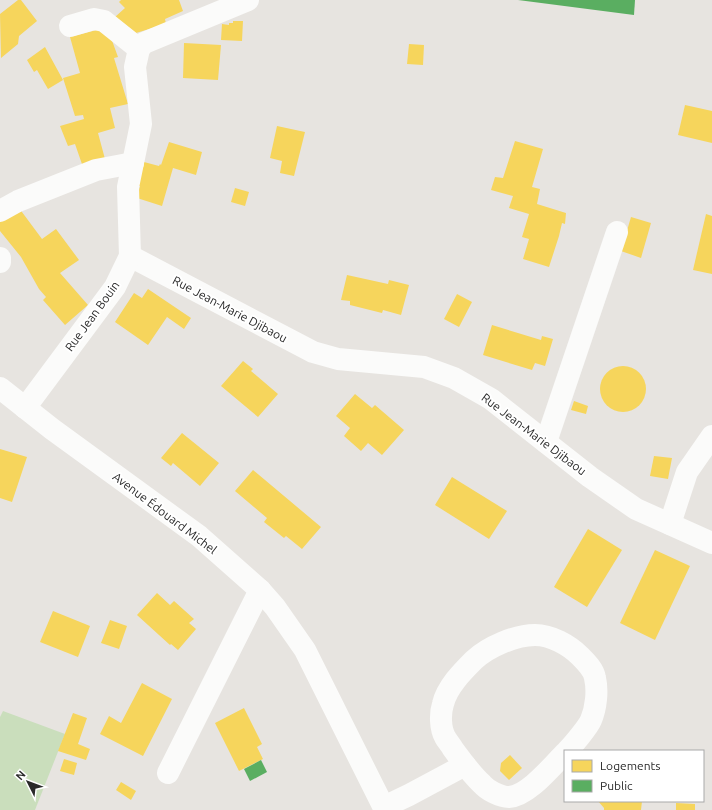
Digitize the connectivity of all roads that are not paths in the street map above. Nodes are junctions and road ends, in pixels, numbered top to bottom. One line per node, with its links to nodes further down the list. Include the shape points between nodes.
1 (248, 0): 3 (street, via 144,42)
2 (70, 26): 3 (street, via 94,19 104,21)
3 (138, 49): 4 (street, Rue Jean Bouin, via 135,67 142,124)
4 (133, 163): 5 (street, via 96,170 18,200); 7 (street, Rue Jean Bouin, via 128,187)
5 (0, 211)
6 (617, 232): 13 (street)
7 (130, 256): 11 (street, Rue Jean Bouin, via 115,287); 13 (street, Rue Jean-Marie Djibaou, via 313,352 338,359 424,368 454,378 491,399)
8 (0, 258): 9 (street)
9 (0, 262)
10 (0, 388): 11 (street, Avenue Édouard Michel)
11 (25, 408): 16 (street, Avenue Édouard Michel, via 199,536)
12 (712, 436): 14 (street, via 687,472)
13 (546, 442): 14 (street, Rue Jean-Marie Djibaou, via 636,509)
14 (670, 524): 15 (street, Rue Jean-Marie Djibaou)
15 (712, 543)
16 (260, 590): 20 (street); 21 (street, Avenue Édouard Michel, via 305,650)
17 (568, 750): 19 (street, via 591,720 596,695 595,677 587,662 573,649 555,639 535,635 501,643 476,659 447,692 442,704 444,736)
18 (564, 754): 19 (street, via 532,786 508,797 482,785)
19 (465, 764): 21 (street)
20 (168, 773)
21 (385, 808)

